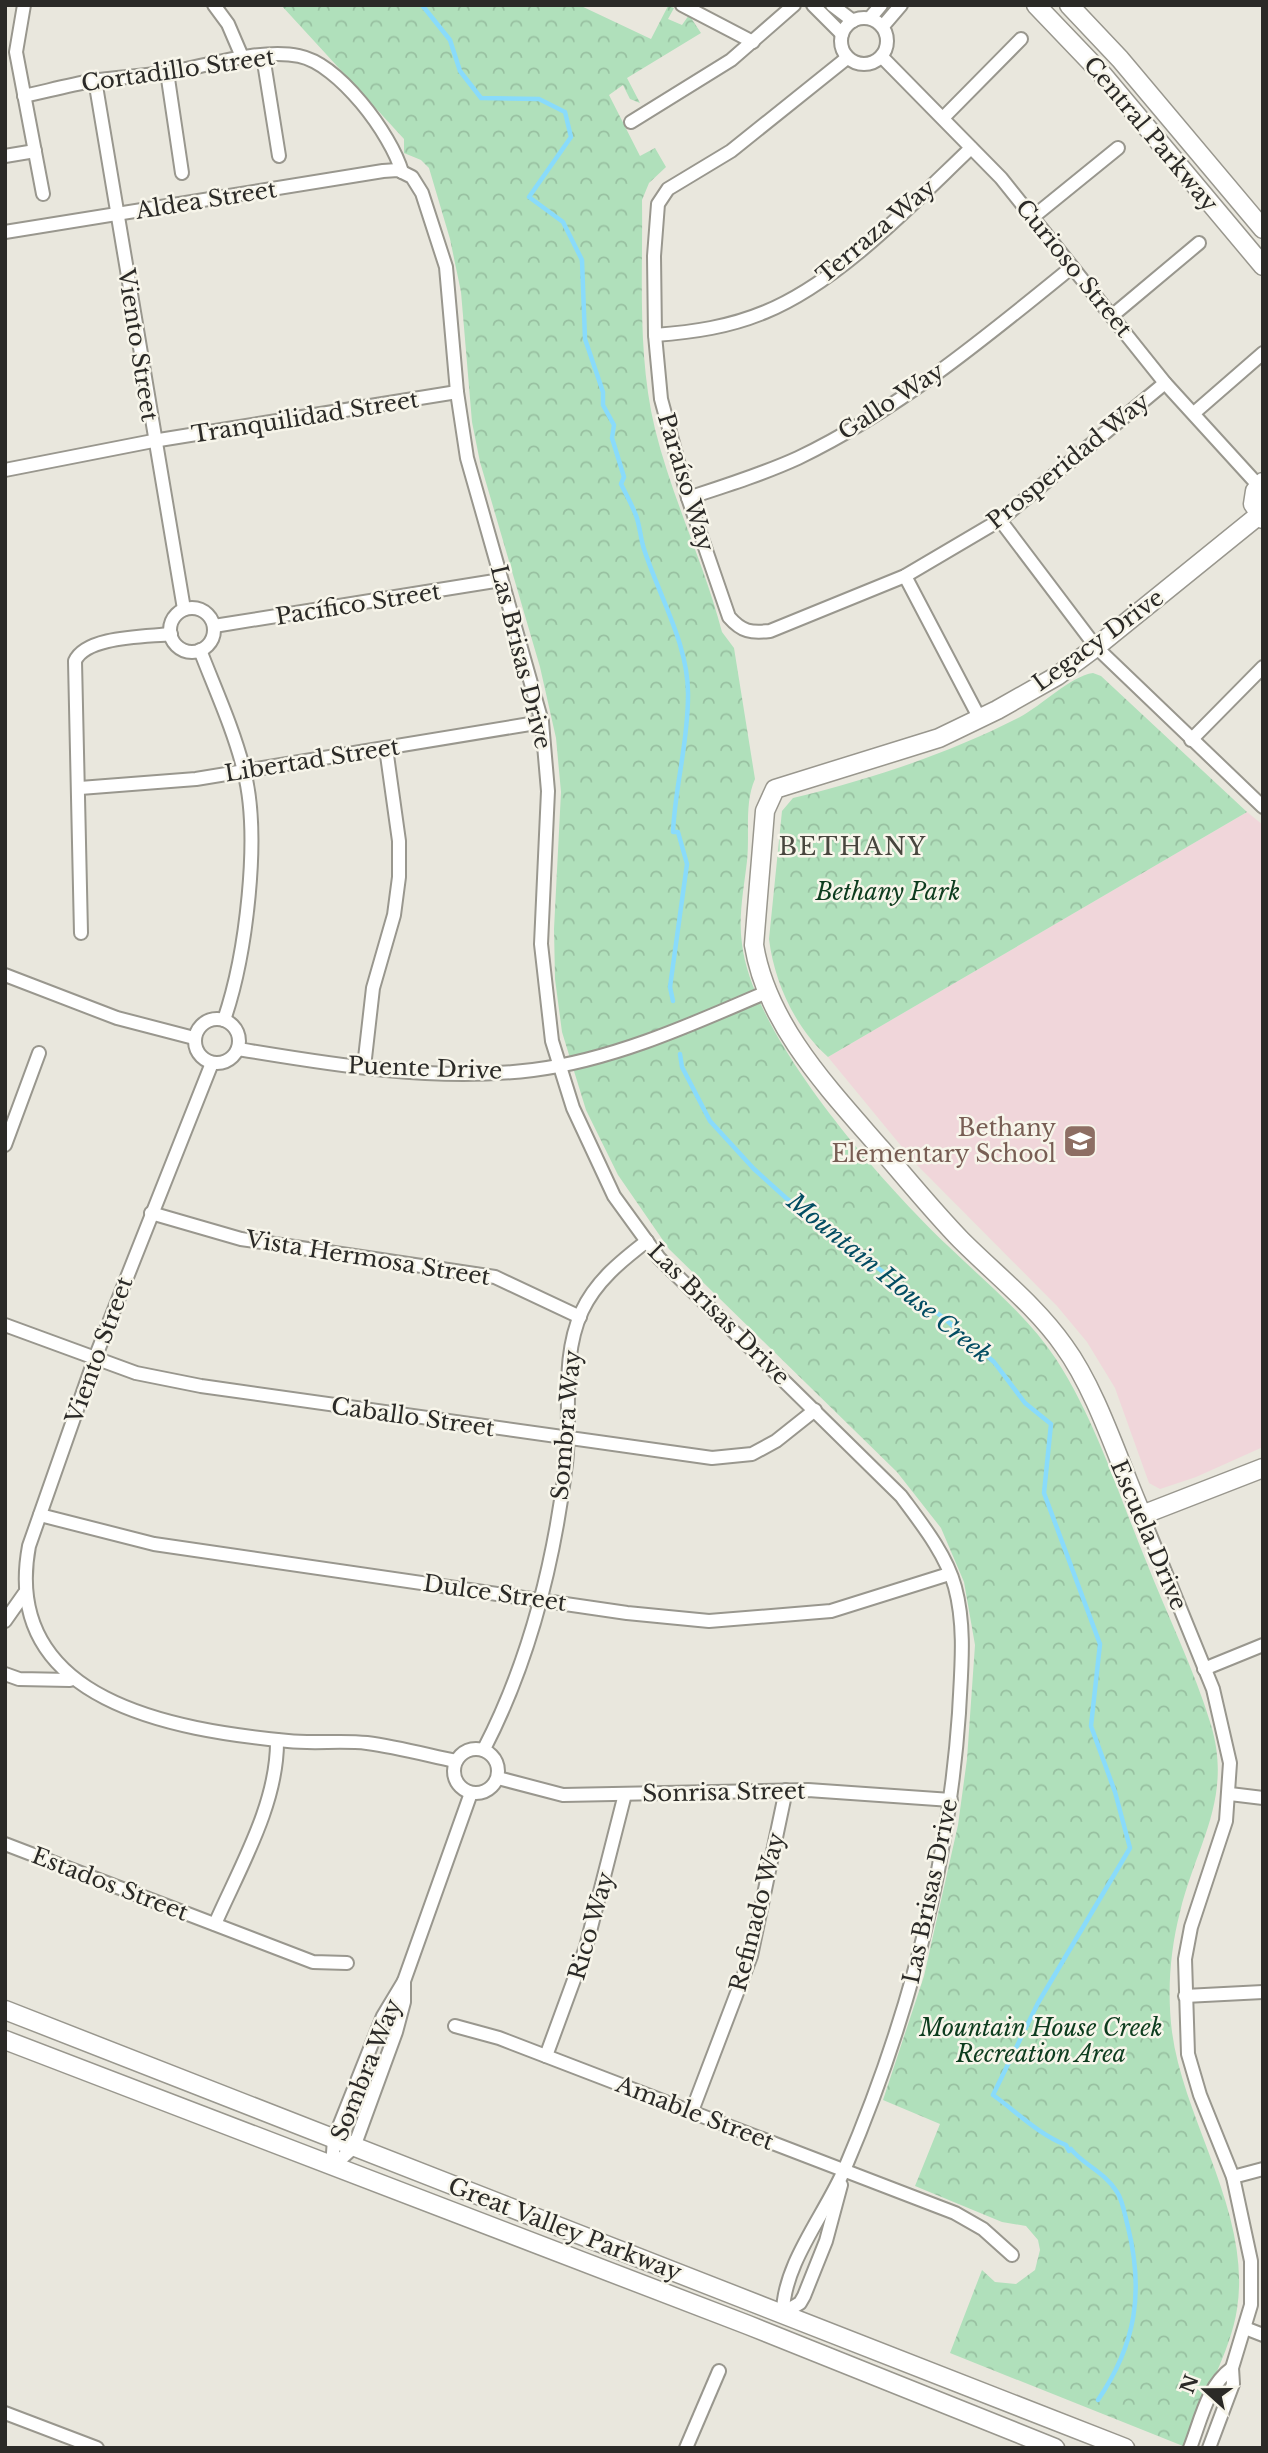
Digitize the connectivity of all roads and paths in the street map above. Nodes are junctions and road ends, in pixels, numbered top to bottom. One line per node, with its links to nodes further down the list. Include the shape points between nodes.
1 (23, 5): 17 (street)
2 (214, 5): 21 (street, via 228,24)
3 (682, 5): 16 (street)
4 (794, 5): 16 (street)
5 (813, 5): 14 (street)
6 (832, 5): 12 (street)
7 (881, 5): 11 (street)
8 (901, 5): 13 (street)
9 (1036, 5): 40 (main road, Central Parkway, via 1103,75)
10 (1069, 5): 37 (main road, Central Parkway)
11 (870, 18): 12 (street); 13 (street)
12 (853, 21): 14 (street)
13 (883, 26): 19 (street, via 888,38)
14 (842, 34): 20 (street)
15 (1021, 38): 25 (street)
16 (753, 42): 26 (street, via 731,61)
17 (11, 52): 24 (street)
18 (263, 56): 21 (street, Cortadillo Street); 31 (street); 32 (street, Cortadillo Street, via 300,56 325,68 378,121)
19 (882, 57): 20 (street, via 861,65); 25 (street, Curioso Street)
20 (848, 58): 43 (street, Paraíso Way, via 731,151 668,189 658,204)
21 (243, 60): 22 (street, Cortadillo Street)
22 (167, 72): 23 (street, Cortadillo Street); 33 (street)
23 (95, 80): 24 (street, Cortadillo Street); 35 (street, Viento Street)
24 (24, 96): 29 (street)
25 (943, 118): 27 (street, Curioso Street)
26 (631, 122)
27 (971, 148): 36 (street, Curioso Street); 43 (street, Terraza Way, via 872,240 805,291 767,312 731,324)
28 (1118, 148): 36 (street)
29 (35, 151): 30 (street); 34 (street)
30 (5, 156)
31 (279, 156)
32 (404, 172): 35 (street, Aldea Street, via 383,171); 46 (street, Las Brisas Drive, via 422,192 446,267)
33 (182, 173)
34 (43, 194)
35 (116, 215): 38 (street, Aldea Street); 48 (street, Viento Street)
36 (1033, 217): 41 (street, Curioso Street)
37 (1263, 229)
38 (5, 232)
39 (1199, 243): 42 (street)
40 (1263, 266)
41 (1072, 267): 42 (street, Curioso Street); 51 (street, Gallo Way, via 928,380 860,424 797,458)
42 (1113, 315): 45 (street, Curioso Street)
43 (655, 335): 51 (street, Paraíso Way, via 666,419)
44 (1263, 353): 47 (street)
45 (1165, 383): 47 (street, Curioso Street); 53 (street, Prosperidad Way)
46 (457, 392): 48 (street, Tranquilidad Street); 55 (street, Las Brisas Drive, via 467,458)
47 (1194, 413): 50 (street, Curioso Street)
48 (153, 441): 49 (street, Tranquilidad Street); 56 (street, Viento Street)
49 (5, 470)
50 (1261, 483): 52 (main road, via 1253,504)
51 (688, 498): 58 (street, Paraíso Way, via 729,617)
52 (1261, 517): 60 (main road, Legacy Drive)
53 (1000, 520): 54 (street, Prosperidad Way); 60 (street)
54 (905, 576): 58 (street, Prosperidad Way, via 770,631 751,633); 63 (street)
55 (502, 580): 57 (street, Pacífico Street); 64 (street, Las Brisas Drive)
56 (184, 609): 57 (street, via 203,610); 59 (street, via 174,617)
57 (214, 626): 61 (street, via 211,641)
58 (739, 628)
59 (171, 634): 61 (street, via 185,650); 68 (street, via 93,644 79,651 75,673)
60 (1096, 647): 63 (main road, Legacy Drive, via 1057,676); 65 (street)
61 (200, 650): 67 (street)
62 (1263, 667): 65 (street)
63 (980, 719): 69 (main road, Legacy Drive, via 939,738 783,785)
64 (542, 722): 66 (street, Libertad Street); 79 (street, Las Brisas Drive, via 548,791 541,944)
65 (1191, 740): 70 (street)
66 (386, 748): 67 (street, Libertad Street); 80 (street, via 399,841 399,877 394,915 373,988)
67 (244, 771): 68 (street, Libertad Street); 74 (street, via 250,815 249,887 233,992)
68 (80, 788): 71 (street)
69 (769, 799): 73 (main road, Escuela Drive, via 762,829 754,944)
70 (1263, 807)
71 (81, 933)
72 (5, 975): 75 (street, via 117,1018)
73 (769, 991): 79 (street, Puente Drive, via 612,1051); 91 (main road, Escuela Drive, via 800,1052 827,1087 961,1240 1066,1348)
74 (224, 1020): 75 (street, via 205,1022); 76 (street, via 237,1032)
75 (194, 1038): 78 (street, via 200,1056)
76 (238, 1049): 78 (street, via 225,1062); 80 (street, Puente Drive)
77 (39, 1053): 81 (street)
78 (212, 1063): 82 (street, Viento Street)
79 (557, 1064): 80 (street, Puente Drive, via 481,1074); 83 (street, Las Brisas Drive, via 614,1196)
80 (364, 1067)
81 (5, 1145)
82 (151, 1213): 84 (street, Vista Hermosa Street, via 241,1238 495,1277); 86 (street, Viento Street)
83 (647, 1241): 84 (street, Sombra Way, via 602,1281); 87 (street, Las Brisas Drive)
84 (580, 1317): 88 (street, Sombra Way, via 571,1348)
85 (5, 1325): 86 (street, Caballo Street)
86 (95, 1358): 88 (street, Caballo Street, via 136,1373 201,1386); 90 (street, Viento Street)
87 (815, 1410): 88 (street, Caballo Street, via 752,1454 712,1458); 92 (street, Las Brisas Drive, via 901,1496 927,1531)
88 (567, 1440): 94 (street, Sombra Way, via 559,1513)
89 (1263, 1468): 91 (main road)
90 (40, 1515): 93 (street, Viento Street, via 23,1572); 94 (street, Dulce Street, via 154,1545)
91 (1142, 1515): 97 (street, Escuela Drive)
92 (949, 1574): 94 (street, Dulce Street, via 831,1611 778,1617 709,1621); 109 (street, Las Brisas Drive, via 960,1609 963,1652)
93 (24, 1594): 95 (street); 99 (street, Viento Street, via 36,1643)
94 (540, 1600): 101 (street, Sombra Way, via 521,1669)
95 (5, 1621)
96 (1263, 1645): 97 (street)
97 (1204, 1669): 107 (street, Escuela Drive, via 1223,1726)
98 (5, 1674): 99 (street, via 19,1679)
99 (70, 1680): 100 (street, via 124,1709 198,1730)
100 (277, 1740): 102 (street, via 367,1743); 111 (street, via 273,1779)
101 (484, 1749): 102 (street, via 469,1749); 103 (street, via 498,1763)
102 (456, 1761): 105 (street, via 456,1780)
103 (498, 1778): 105 (street, via 491,1788); 106 (street, Sonrisa Street, via 563,1795)
104 (786, 1790): 106 (street, Sonrisa Street); 109 (street, Sonrisa Street); 120 (street, Refinado Way, via 751,1956)
105 (471, 1793): 113 (street, Sombra Way)
106 (625, 1794): 119 (street, Rico Way, via 586,1947)
107 (1230, 1794): 108 (street); 115 (street, Escuela Drive, via 1226,1821 1191,1927)
108 (1263, 1798)
109 (951, 1800): 125 (street, Las Brisas Drive, via 926,1930 898,2030)
110 (5, 1844): 111 (street, Estados Street)
111 (215, 1924): 112 (street, Estados Street, via 313,1962)
112 (347, 1963)
113 (404, 1981): 121 (street, Sombra Way, via 383,2016); 122 (street, Sombra Way, via 399,2024)
114 (1263, 1992): 115 (street)
115 (1185, 1996): 126 (street, Escuela Drive, via 1188,2054)
116 (5, 2010): 121 (main road, Great Valley Parkway)
117 (455, 2026): 119 (street, Amable Street)
118 (5, 2040): 123 (main road, Great Valley Parkway)
119 (546, 2056): 120 (street, Amable Street)
120 (692, 2111): 125 (street, Amable Street)
121 (334, 2140): 122 (main road, Great Valley Parkway); 123 (street, Sombra Way)
122 (354, 2147): 123 (street, Sombra Way); 128 (main road, Great Valley Parkway)
123 (332, 2167): 129 (main road, Great Valley Parkway)
124 (1263, 2169): 126 (street)
125 (844, 2171): 127 (street, Amable Street, via 955,2213 983,2229); 128 (street, Las Brisas Drive, via 806,2243 783,2297); 128 (street, Las Brisas Drive, via 827,2241 804,2296 800,2304)
126 (1233, 2177): 130 (street, Escuela Drive, via 1251,2261 1251,2305)
127 (1012, 2255)
128 (783, 2313): 129 (main road, via 774,2320); 138 (main road, Great Valley Parkway)
129 (748, 2325): 137 (main road, Great Valley Parkway)
130 (1245, 2328): 131 (street); 132 (street, Escuela Drive)
131 (1263, 2334)
132 (1232, 2368): 139 (street, Escuela Drive, via 1220,2376); 140 (street, Escuela Drive, via 1233,2384)
133 (719, 2371): 136 (street)
134 (5, 2413): 135 (street)
135 (97, 2448)
136 (686, 2448)
137 (1055, 2448)
138 (1125, 2448)
139 (1190, 2448)
140 (1209, 2448)

